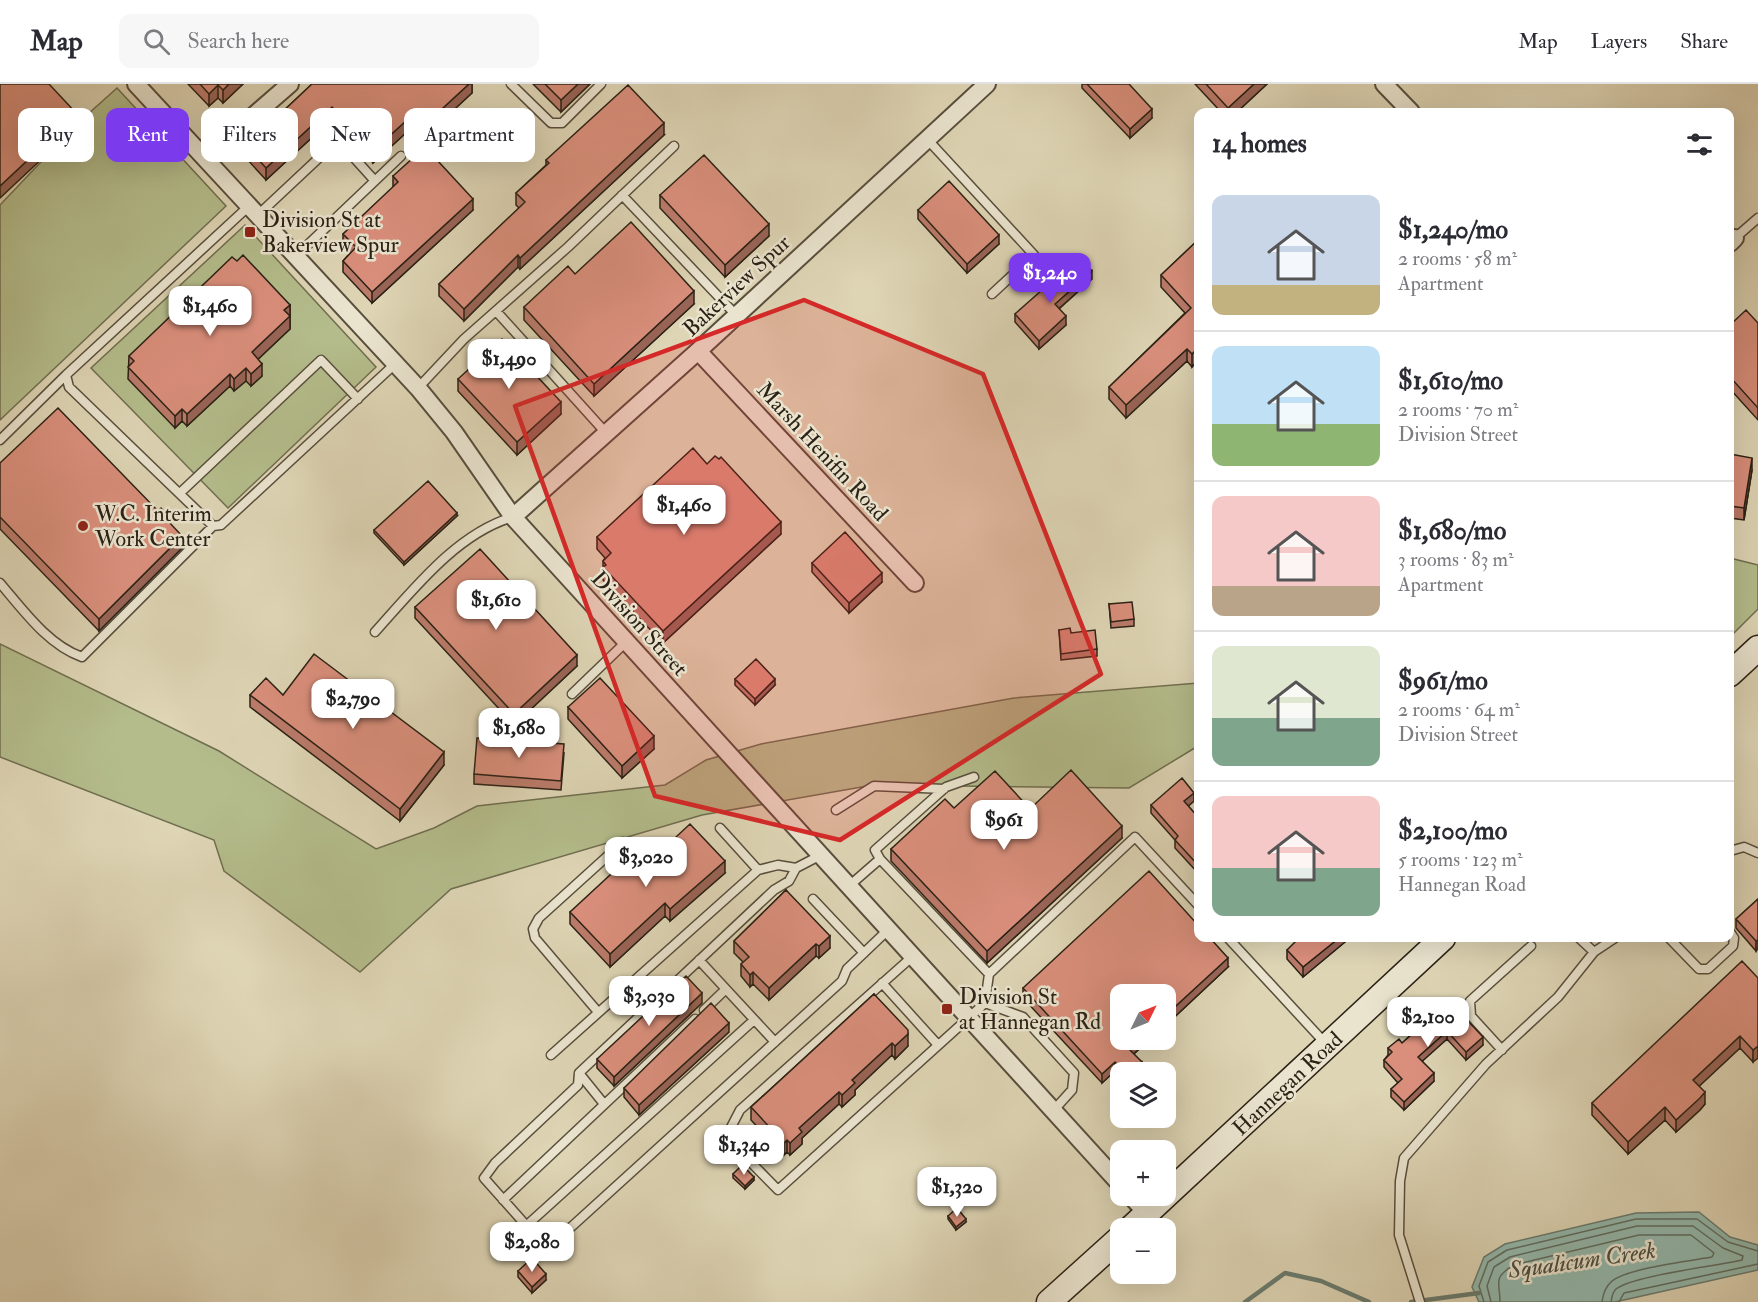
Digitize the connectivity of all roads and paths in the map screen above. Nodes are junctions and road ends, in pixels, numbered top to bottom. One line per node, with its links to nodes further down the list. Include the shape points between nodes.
1 (136, 84): 11 (street, Division Street)
2 (290, 84): 7 (street)
3 (511, 84): 4 (lane, via 556,125)
4 (601, 84)
5 (987, 84): 9 (street, Bakerview Spur)
6 (1384, 84): 8 (street)
7 (262, 108)
8 (1407, 108)
9 (927, 139): 20 (lane, via 1034,255); 22 (street, Bakerview Spur)
10 (674, 147): 15 (lane)
11 (201, 154)
12 (401, 156): 14 (lane)
13 (209, 162): 16 (street, Division Street)
14 (375, 181): 16 (lane, via 338,140); 19 (lane)
15 (622, 195): 21 (lane); 22 (lane)
16 (254, 210): 19 (street, Division Street); 25 (lane)
17 (1758, 218): 18 (lane)
18 (1734, 239)
19 (296, 256): 24 (street, Division Street)
20 (992, 294)
21 (496, 311): 26 (lane); 28 (lane)
22 (736, 315): 23 (street, Bakerview Spur)
23 (698, 351): 28 (street, Bakerview Spur); 34 (street, Marsh Henifin Road)
24 (396, 363): 26 (street, Division Street); 27 (lane)
25 (66, 375): 29 (lane); 30 (lane, via 69,387)
26 (418, 388): 31 (street, Division Street)
27 (358, 399): 30 (lane, via 321,360); 32 (lane, via 221,525)
28 (606, 433): 31 (street, Bakerview Spur)
29 (0, 440)
30 (180, 493): 32 (lane)
31 (513, 517): 35 (lane, via 498,521 453,553); 36 (street, Division Street)
32 (213, 526): 33 (lane, via 82,657 65,651 25,613)
33 (0, 582)
34 (915, 583)
35 (375, 632)
36 (627, 641): 39 (lane); 47 (street, Division Street)
37 (1758, 648): 38 (main road)
38 (1734, 670)
39 (572, 694)
40 (974, 777): 41 (lane)
41 (944, 789): 42 (lane, via 874,786); 48 (lane, via 875,850)
42 (836, 810)
43 (720, 828): 50 (lane)
44 (623, 842): 70 (lane, via 539,918 533,928 535,938)
45 (1734, 849): 46 (lane, via 1744,847)
46 (1758, 853)
47 (821, 855): 49 (lane); 51 (street, Division Street)
48 (879, 859): 51 (lane); 66 (lane)
49 (796, 868): 50 (lane, via 778,865); 65 (lane, via 789,881 774,890)
50 (759, 870): 70 (lane)
51 (849, 886): 54 (street, Division Street)
52 (813, 899): 63 (lane)
53 (1194, 901): 66 (lane, via 1135,837)
54 (889, 929): 63 (lane); 64 (street, Division Street)
55 (1232, 942): 75 (lane)
56 (1439, 942): 75 (main road, Hannegan Road)
57 (1584, 942): 62 (lane)
58 (1609, 942): 62 (lane)
59 (1673, 942): 60 (lane, via 1699,969 1708,969)
60 (1734, 942)
61 (1531, 946): 76 (lane, via 1470,1001 1470,1016)
62 (1594, 952): 76 (lane, via 1558,997)
63 (864, 953): 73 (lane, via 847,969 842,981)
64 (913, 956): 67 (lane); 71 (street, Division Street)
65 (699, 960): 68 (lane); 78 (lane)
66 (989, 974): 69 (lane)
67 (882, 983): 74 (lane); 74 (lane, via 740,1110 726,1137 778,1190)
68 (726, 989): 72 (lane); 79 (lane)
69 (985, 1003): 71 (lane); 80 (lane, via 1023,1017 1074,1073 1072,1090)
70 (598, 1012): 77 (lane)
71 (969, 1017): 74 (lane); 80 (street, Division Street)
72 (754, 1020): 73 (lane); 84 (lane)
73 (775, 1042): 84 (lane, via 547,1249)
74 (938, 1045)
75 (1328, 1045): 83 (main road, Hannegan Road)
76 (1502, 1050): 87 (lane, via 1404,1158 1399,1235)
77 (551, 1055)
78 (579, 1073): 79 (lane); 82 (lane, via 578,1085 484,1178)
79 (604, 1104): 82 (lane)
80 (1053, 1111): 81 (street, Division Street)
81 (1110, 1173)
82 (503, 1200): 84 (lane)
83 (1142, 1218)
84 (526, 1226)
85 (1110, 1247): 86 (main road)
86 (1049, 1302)
87 (1420, 1302)

